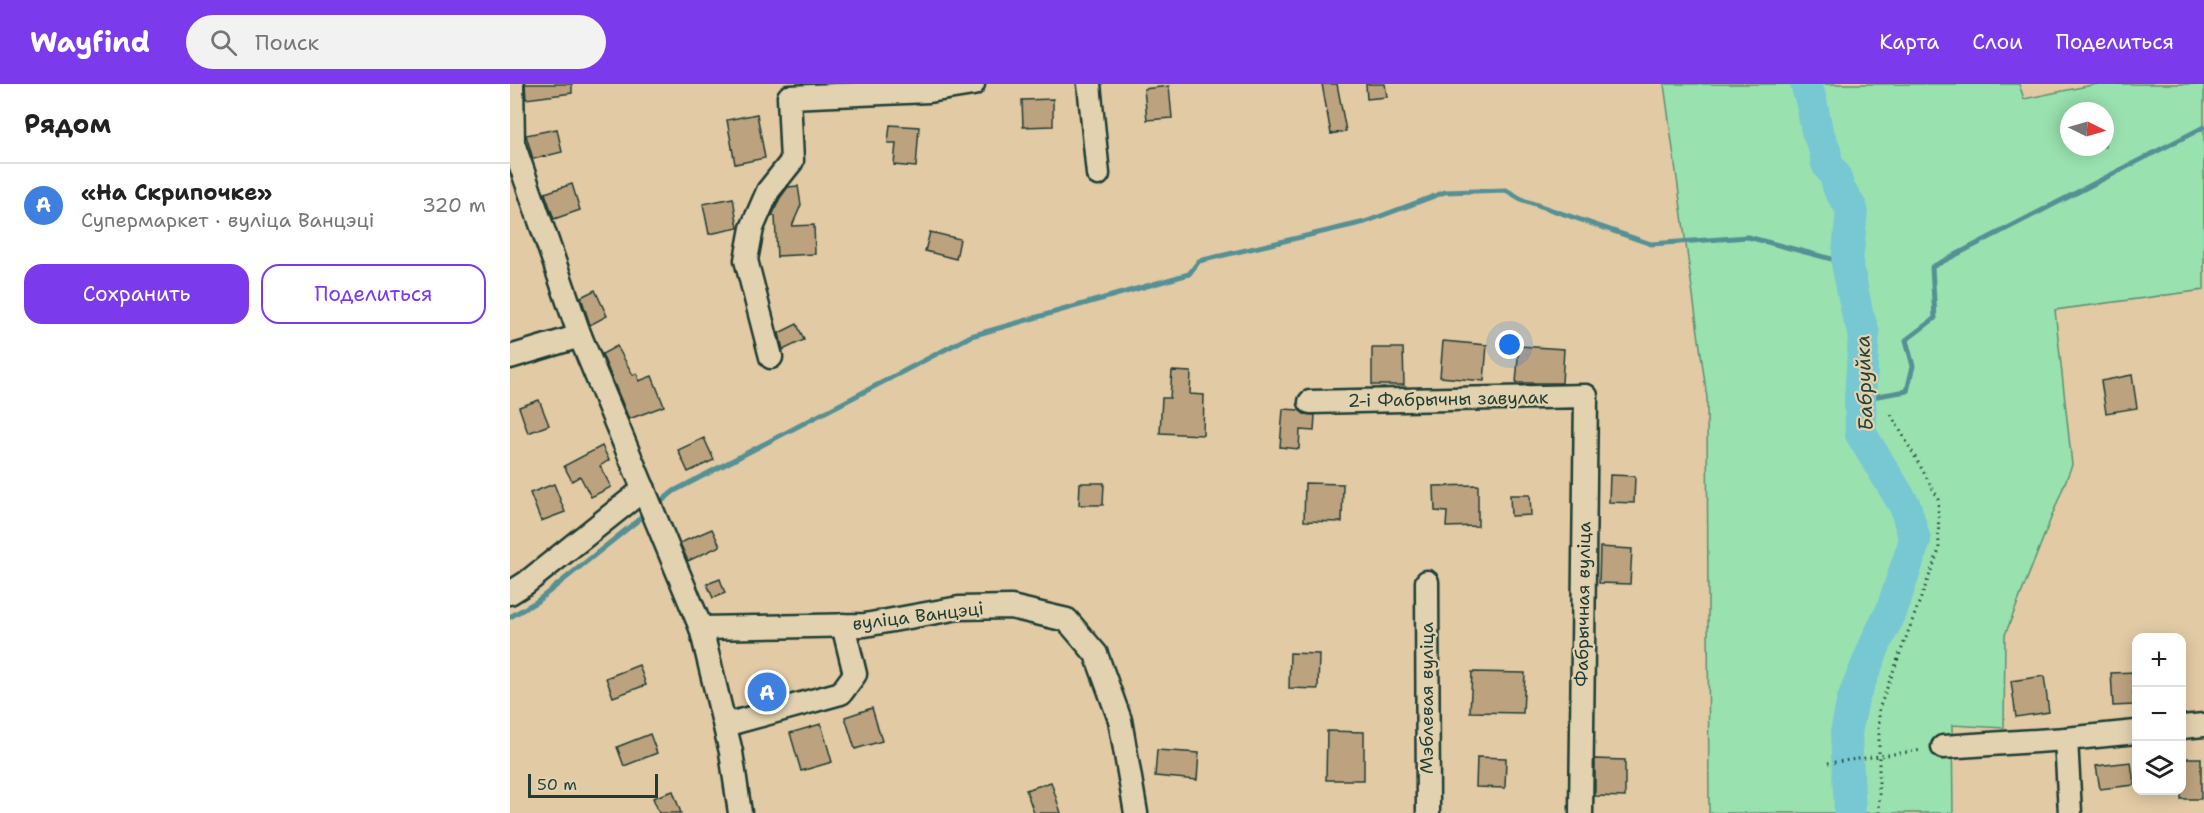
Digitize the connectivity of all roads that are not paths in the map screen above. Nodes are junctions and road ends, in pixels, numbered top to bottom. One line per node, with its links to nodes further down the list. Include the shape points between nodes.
1 (512, 84): 5 (street)
2 (973, 84): 4 (street, via 929,91)
3 (1089, 84): 6 (street)
4 (788, 91): 9 (street, via 792,161 768,191 752,228 746,260)
5 (512, 143): 7 (street)
6 (1098, 174)
7 (580, 336): 8 (street); 12 (street)
8 (510, 357)
9 (771, 357)
10 (1586, 396): 11 (street, 2-і Фабрычны завулак); 27 (street, Фабрычная вуліца)
11 (1310, 402)
12 (646, 493): 14 (street); 16 (street)
13 (1426, 582): 26 (street, Мэблевая вуліца)
14 (510, 593)
15 (843, 626): 16 (street, вуліца Ванцэці); 17 (street, via 855,674 841,693); 24 (street, вуліца Ванцэці, via 959,608 1011,607 1067,620 1096,654 1120,720)
16 (701, 628): 17 (street)
17 (725, 725): 23 (street)
18 (2204, 725): 19 (street)
19 (2186, 727)
20 (2132, 732): 21 (street)
21 (2066, 739): 22 (street); 28 (street)
22 (1943, 747)
23 (740, 813)
24 (1136, 813): 25 (street)
25 (1144, 813)
26 (1428, 813)
27 (1581, 813)
28 (2070, 813)

